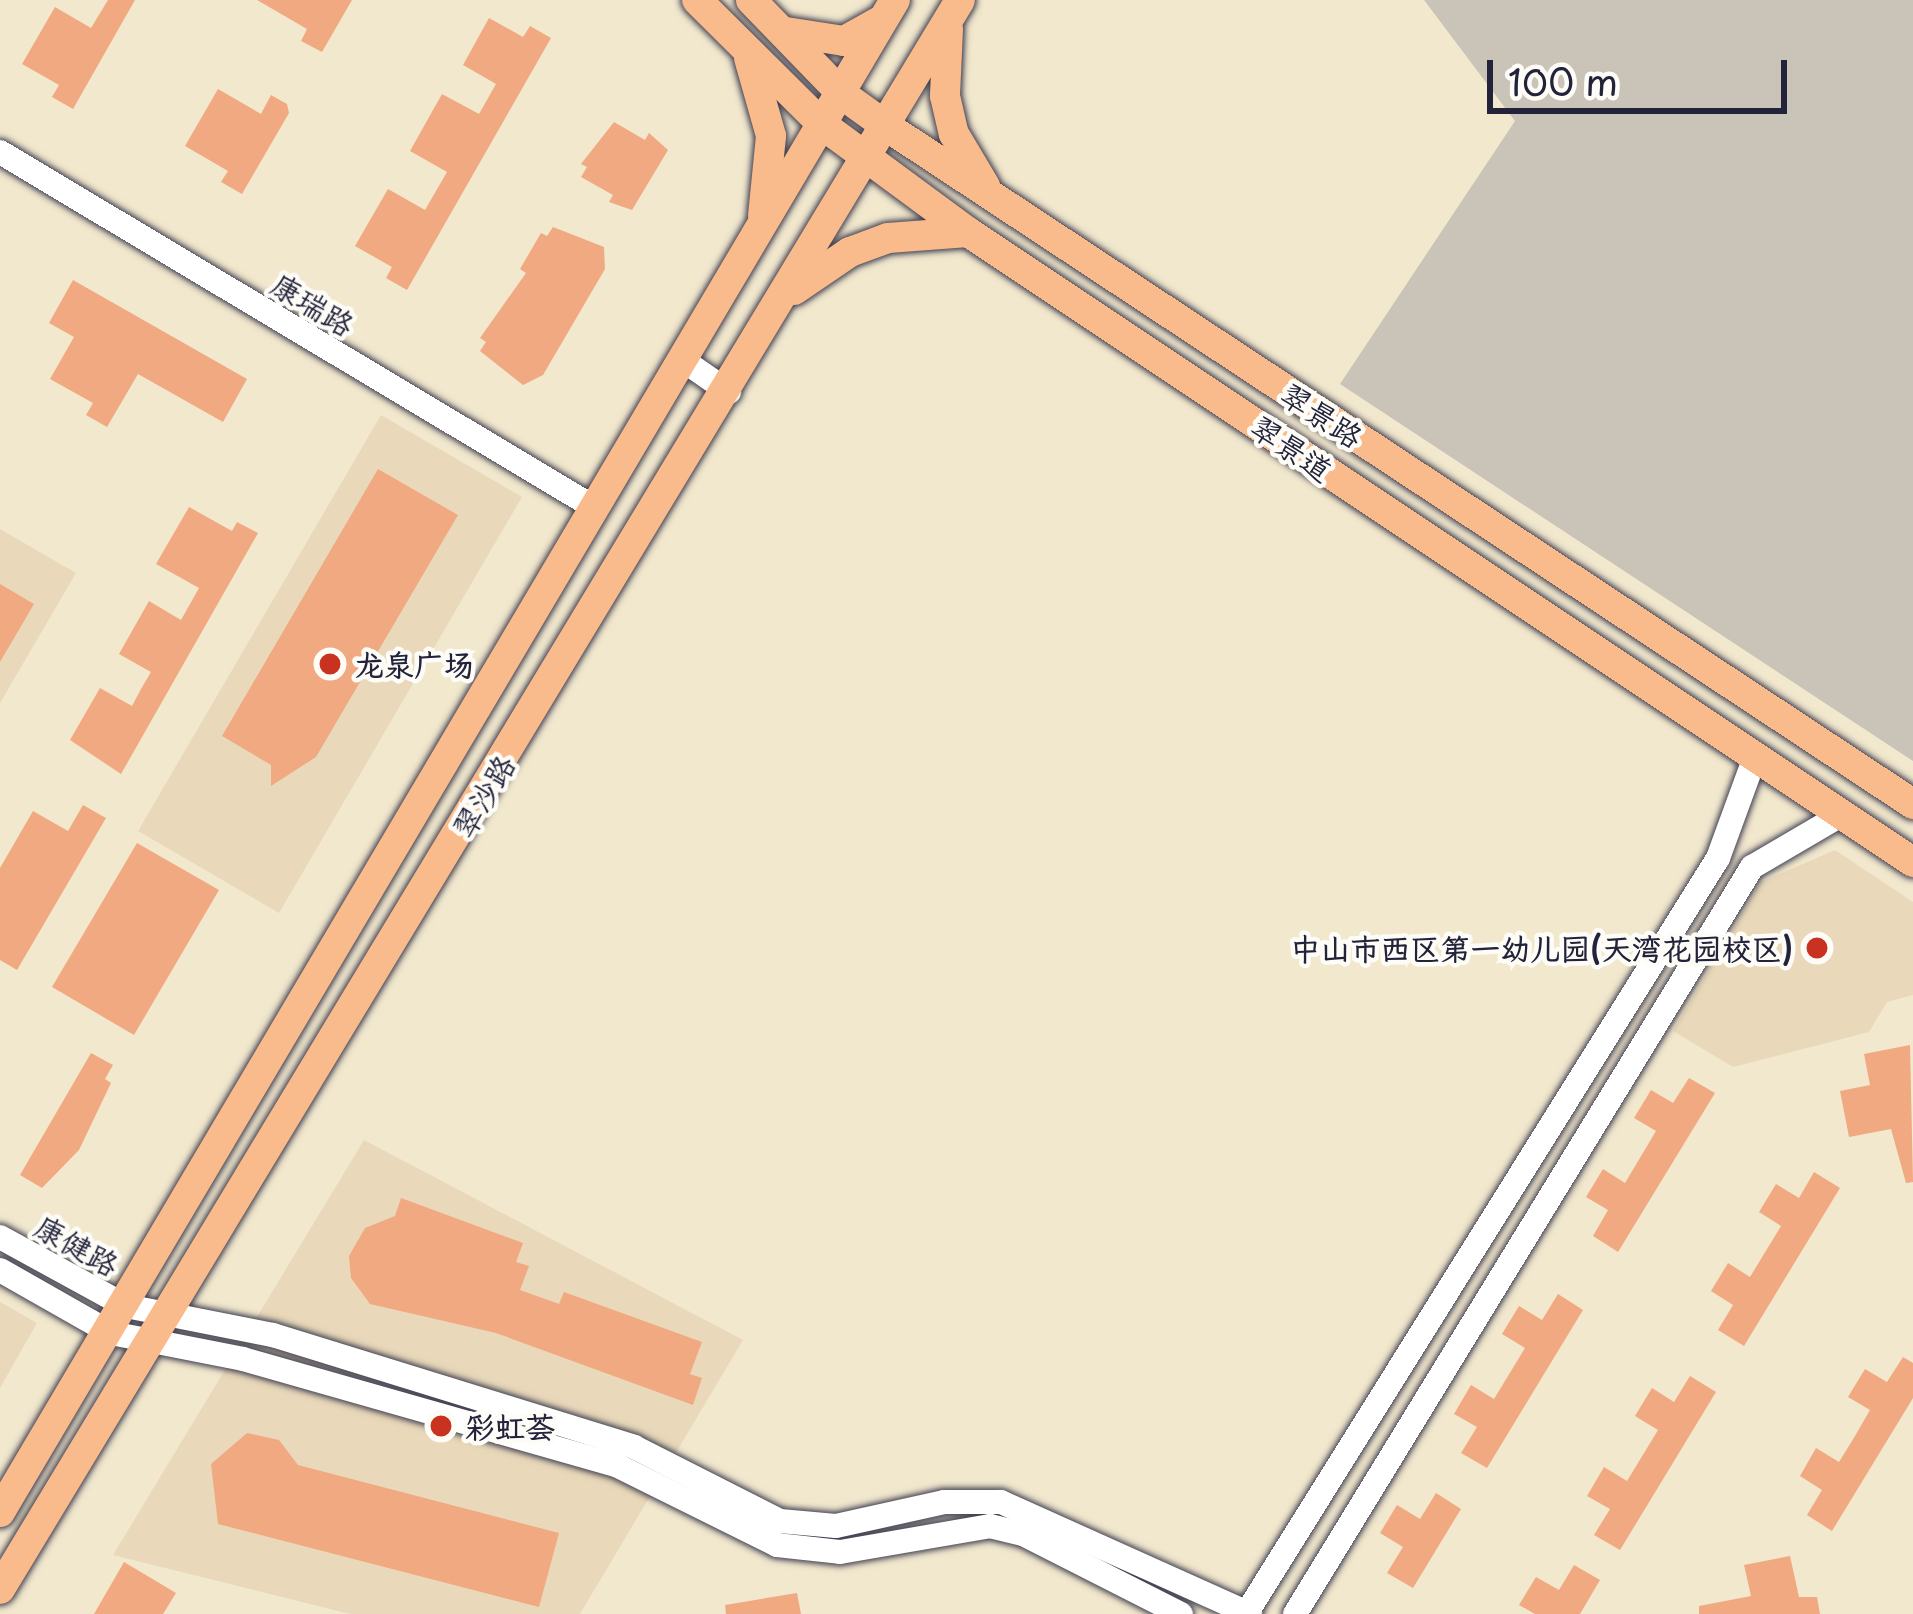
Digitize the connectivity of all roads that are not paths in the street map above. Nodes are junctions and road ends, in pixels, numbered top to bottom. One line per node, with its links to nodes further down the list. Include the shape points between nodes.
1 (698, 0): 6 (main road, 翠景道)
2 (752, 0): 5 (main road, 翠景路)
3 (892, 6): 5 (main road, via 861,35 826,44); 7 (main road, 翠沙路)
4 (955, 9): 9 (main road, 翠沙路); 12 (main road, via 944,96 972,170)
5 (776, 25): 7 (main road, 翠景路)
6 (744, 47): 8 (main road, 翠景道); 14 (main road, via 766,105 771,167)
7 (843, 95): 8 (main road, 翠沙路); 9 (main road, 翠景路)
8 (824, 126): 11 (main road, 翠景道); 14 (main road, 翠沙路)
9 (886, 126): 11 (main road, 翠沙路); 12 (main road, 翠景路)
10 (0, 152): 18 (street, 康瑞路)
11 (865, 156): 13 (main road, 翠景道); 15 (main road, 翠沙路)
12 (996, 200): 20 (main road, 翠景路)
13 (968, 232): 15 (main road, via 888,238 815,272); 19 (main road, 翠景道)
14 (748, 257): 16 (main road, 翠沙路)
15 (784, 298): 17 (main road, 翠沙路)
16 (687, 363): 17 (street); 18 (main road, 翠沙路)
17 (729, 392): 25 (main road, 翠沙路)
18 (595, 508): 26 (main road, 翠沙路)
19 (1755, 757): 21 (main road, 翠景道); 32 (street, via 1718,858)
20 (1913, 804)
21 (1841, 814): 22 (main road, 翠景道); 33 (street, via 1752,867)
22 (1913, 862)
23 (0, 1237): 26 (street, 康健路)
24 (0, 1270): 26 (street, 康健路)
25 (171, 1310): 26 (street); 27 (main road, 翠沙路); 28 (street)
26 (118, 1319): 27 (street); 29 (main road, 翠沙路)
27 (152, 1341): 28 (street); 30 (main road, 翠沙路)
28 (483, 1414): 31 (street, via 658,1480 777,1545 840,1552 990,1526 1023,1534); 32 (street, via 668,1459 780,1522 836,1526 944,1502 1001,1502)
29 (0, 1513)
30 (0, 1589)
31 (1181, 1614)
32 (1248, 1614)
33 (1295, 1614)

